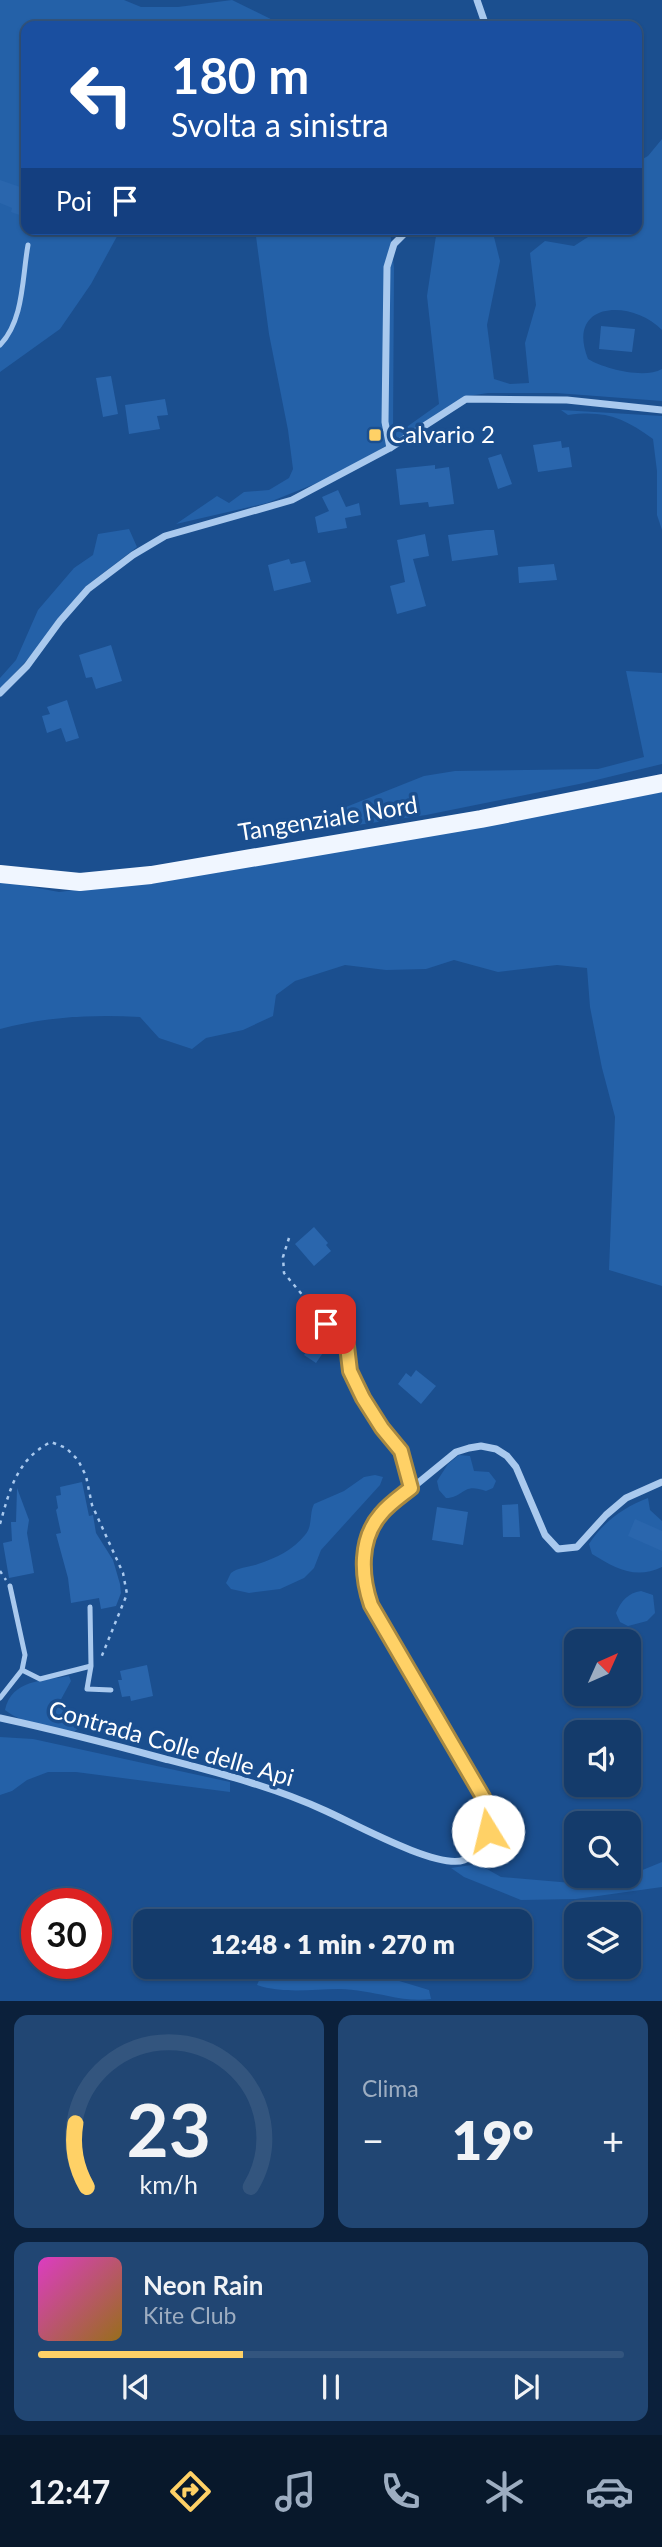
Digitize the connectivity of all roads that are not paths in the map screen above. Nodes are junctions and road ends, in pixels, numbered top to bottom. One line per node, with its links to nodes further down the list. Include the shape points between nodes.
1 (477, 0): 2 (street)
2 (484, 21)
3 (403, 235): 7 (street, via 394,244 387,267 385,422)
4 (28, 245): 5 (lane, via 19,313)
5 (0, 345)
6 (662, 410): 7 (street, via 567,400 467,399)
7 (390, 449): 8 (street, via 292,500 165,536 133,555 88,589 27,666)
8 (0, 692)
9 (662, 783): 10 (main road, Tangenziale Nord, via 481,819 151,874 79,882)
10 (0, 874)
11 (308, 1333): 13 (lane, via 326,1324 347,1346 350,1371 382,1428 401,1451)
12 (662, 1482): 13 (street, Contrada Colle delle Api, via 626,1498 569,1550 558,1549 545,1535 516,1468 496,1449 456,1452)
13 (411, 1488): 20 (street, Contrada Colle delle Api, via 379,1515 371,1531 365,1548 365,1589 483,1797 488,1831 482,1844 463,1860 424,1856 246,1780)
14 (10, 1586): 17 (lane, via 25,1655)
15 (90, 1607): 16 (lane)
16 (91, 1665): 17 (lane, via 40,1679); 18 (lane, via 87,1689)
17 (22, 1671): 19 (lane)
18 (111, 1690)
19 (0, 1698)
20 (0, 1718)

